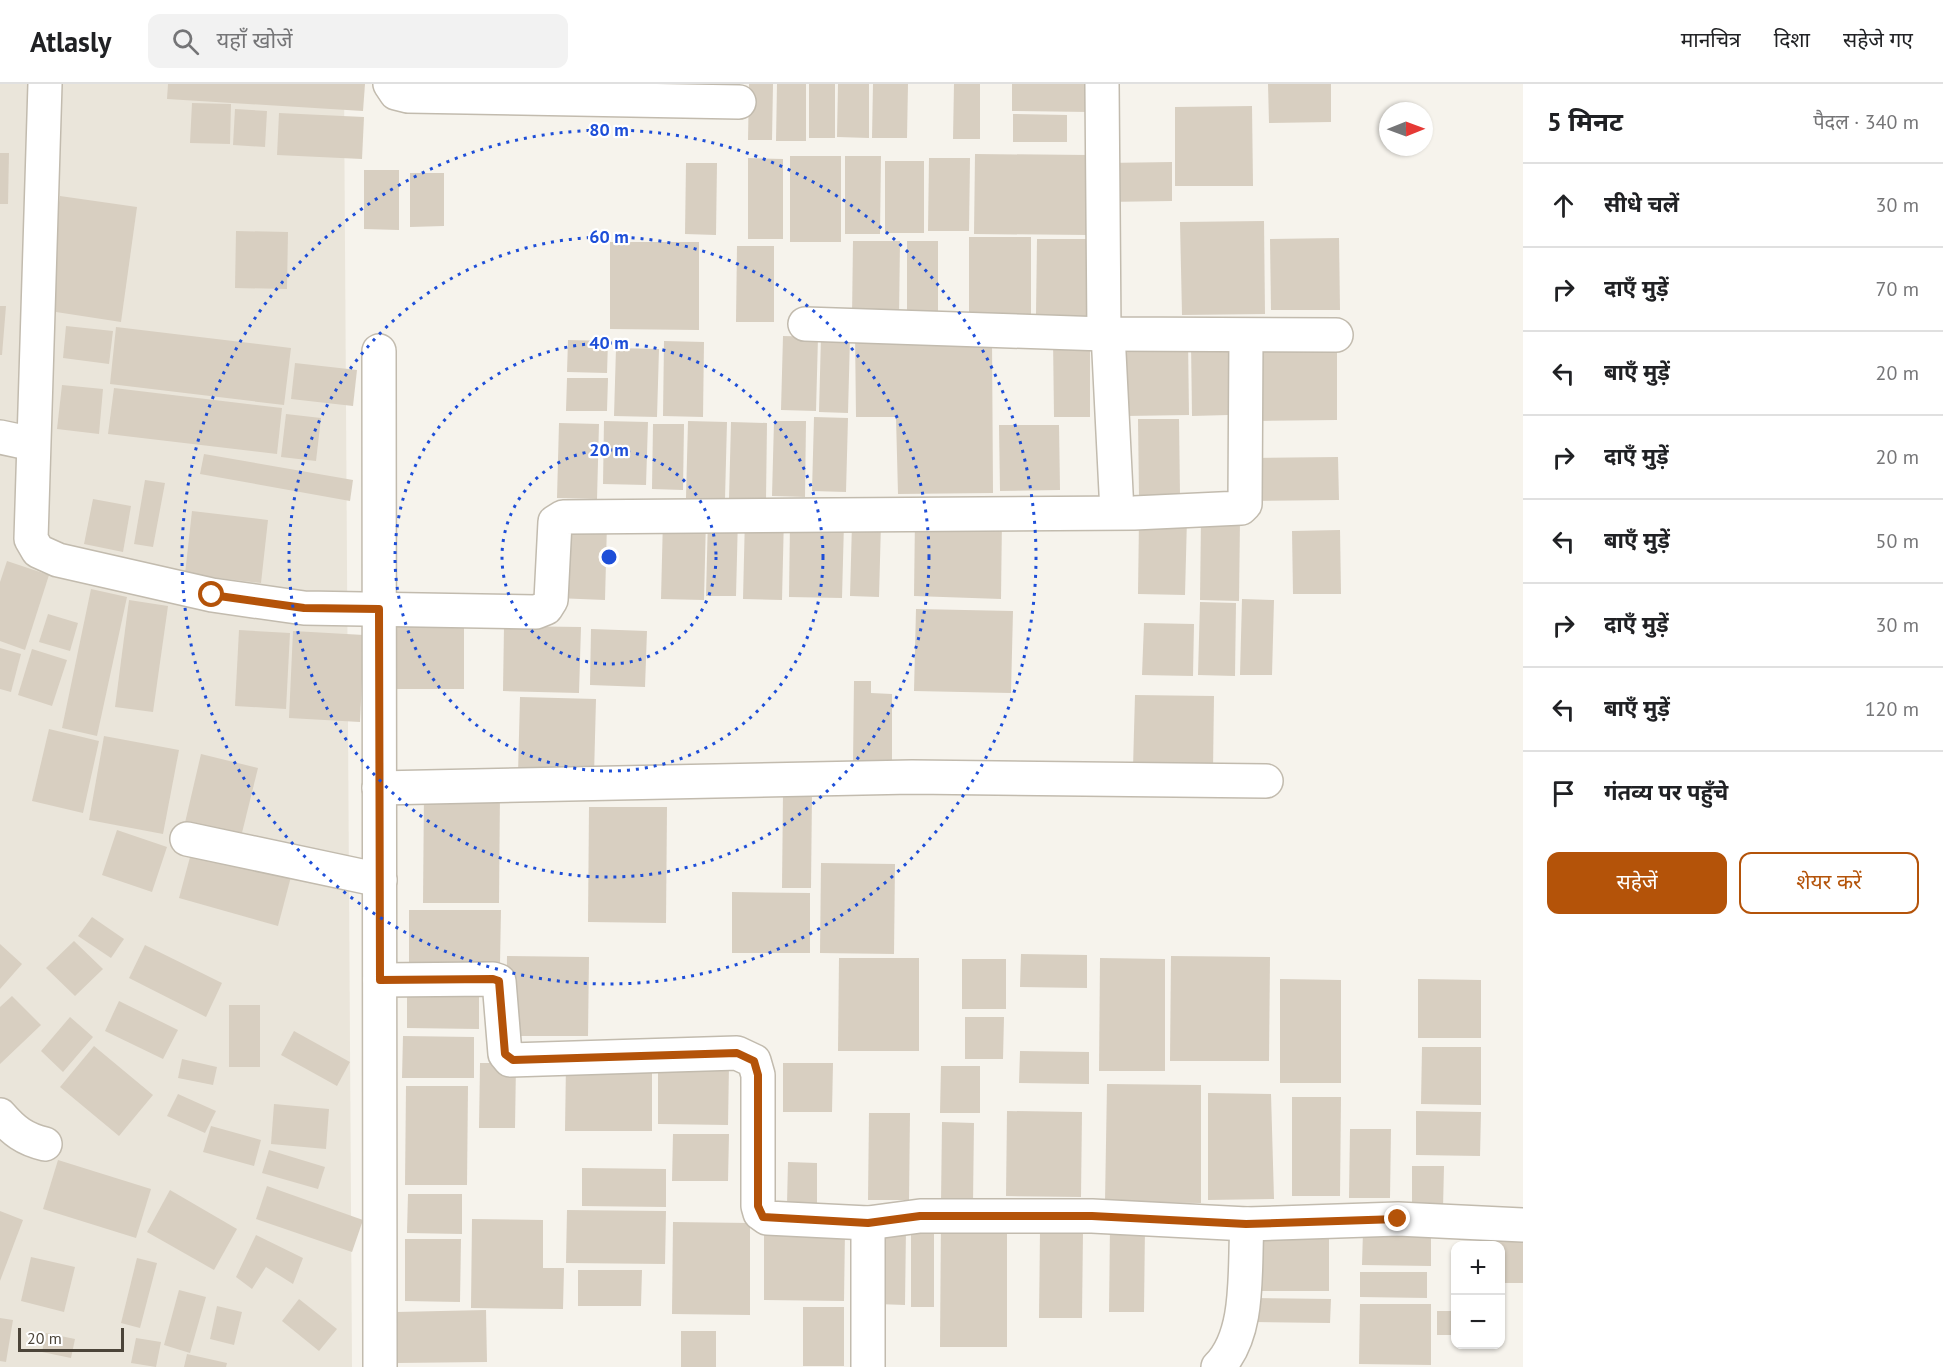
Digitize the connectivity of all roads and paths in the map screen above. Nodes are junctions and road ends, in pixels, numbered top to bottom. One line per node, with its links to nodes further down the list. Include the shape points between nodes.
1 (45, 84): 11 (street)
2 (390, 84): 4 (street, via 396,93 408,96)
3 (1102, 84): 6 (street)
4 (739, 102)
5 (805, 324): 6 (street)
6 (1106, 333): 8 (street); 12 (street)
7 (1336, 335): 8 (street)
8 (1246, 336): 12 (street, via 1243,507)
9 (379, 351): 13 (street)
10 (0, 437): 11 (street)
11 (33, 444): 13 (street, via 31,539 38,551 48,556 212,595 304,608)
12 (1118, 512): 13 (street, via 563,517 555,522 551,600 543,611)
13 (379, 609): 15 (street)
14 (1266, 781): 15 (street, via 912,777)
15 (379, 788): 17 (street)
16 (187, 839): 17 (street)
17 (380, 880): 18 (street)
18 (380, 980): 21 (street, via 499,981 505,1054 513,1060 737,1053 748,1058 754,1061 758,1075 760,1213 767,1218); 24 (street)
19 (0, 1115): 20 (street, via 26,1139)
20 (45, 1144)
21 (868, 1223): 22 (street, via 920,1216 1092,1216); 25 (street)
22 (1246, 1224): 23 (street, via 1398,1219); 26 (street, via 1238,1335)
23 (1523, 1225)
24 (380, 1367)
25 (868, 1367)
26 (1218, 1367)

